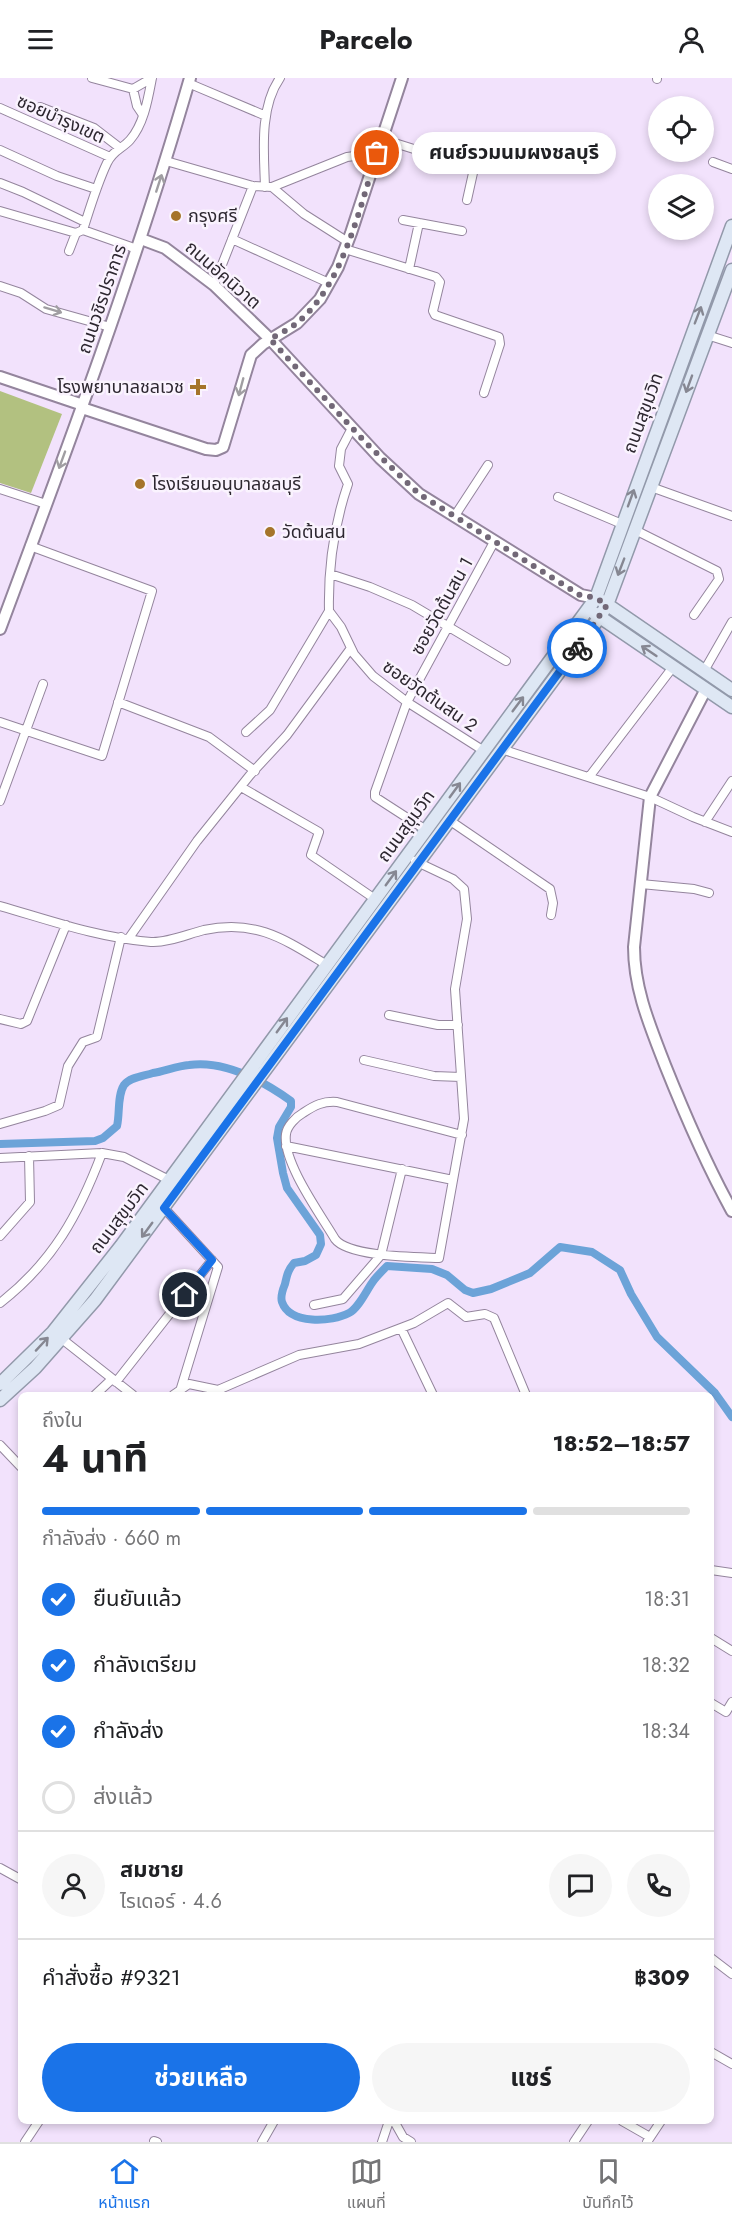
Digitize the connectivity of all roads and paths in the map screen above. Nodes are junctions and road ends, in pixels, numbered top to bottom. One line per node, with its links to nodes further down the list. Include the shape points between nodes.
1 (92, 78): 6 (street)
2 (152, 78): 6 (street); 9 (street)
3 (279, 78): 10 (street)
4 (402, 78): 11 (street)
5 (189, 81): 10 (street); 16 (street, ถนนวชิรปราการ)
6 (133, 89): 9 (street)
7 (40, 107): 12 (street, via 94,128)
8 (0, 108): 15 (street, ซอยบำรุงเขต)
9 (142, 115): 12 (street, via 137,130)
10 (266, 116): 21 (street)
11 (382, 140): 14 (street); 23 (street, via 471,167 474,173)
12 (120, 148): 15 (street)
13 (0, 150): 22 (street)
14 (377, 153): 21 (street, via 347,157); 32 (street)
15 (110, 157): 22 (street)
16 (166, 161): 20 (street); 31 (street, ถนนวชิรปราการ, one-way to 16)
17 (713, 162): 18 (street)
18 (732, 169)
19 (0, 183): 28 (street, via 23,192)
20 (253, 186): 21 (street); 30 (street)
21 (268, 187): 32 (street)
22 (96, 189): 28 (street)
23 (467, 200)
24 (0, 211): 28 (street, via 24,220)
25 (404, 220): 26 (street)
26 (418, 223): 29 (street); 34 (street)
27 (732, 226): 55 (main road, ถนนสุขุมวิท, one-way to 27)
28 (81, 228): 31 (street); 33 (street)
29 (462, 231)
30 (232, 239): 36 (street); 37 (street)
31 (139, 244): 37 (street, ถนนอัคนิวาต, via 165,248); 40 (street, ถนนวชิรปราการ)
32 (346, 245): 34 (street); 36 (street)
33 (69, 251)
34 (409, 269): 45 (street, via 439,279 435,315 499,337)
35 (732, 270): 38 (main road, ถนนสุขุมวิท)
36 (329, 283): 42 (street, via 297,323)
37 (214, 285): 42 (street, ถนนอัคนิวาต)
38 (729, 285): 41 (main road, ถนนสุขุมวิท)
39 (0, 286): 40 (street, one-way to 40, via 21,293 46,309)
40 (110, 327): 46 (street, ถนนวชิรปราการ)
41 (707, 335): 43 (street); 49 (main road, ถนนสุขุมวิท, one-way to 49)
42 (270, 339): 46 (street, one-way to 46, via 251,355 223,447 216,450); 47 (street, ถนนอัคนิวาต)
43 (732, 343)
44 (0, 377): 46 (street)
45 (484, 393)
46 (82, 407): 52 (street, ถนนวชิรปราการ, one-way to 52)
47 (352, 428): 54 (street, ถนนอัคนิวาต, via 419,494); 59 (street, via 341,449 339,466 348,484)
48 (488, 465): 54 (street)
49 (651, 487): 53 (street); 56 (main road, ถนนสุขุมวิท)
50 (0, 489): 52 (street)
51 (558, 496): 55 (street)
52 (46, 504): 58 (street, ถนนวชิรปราการ)
53 (732, 516)
54 (454, 517): 57 (street, ถนนอัคนิวาต)
55 (622, 524): 61 (main road, ถนนสุขุมวิท)
56 (635, 530): 61 (main road, ถนนสุขุมวิท, one-way to 61); 64 (street, via 717,571 719,579)
57 (494, 542): 60 (street, ถนนอัคนิวาต); 68 (street, ซอยวัดต้นสน 1)
58 (30, 546): 67 (street, ถนนวชิรปราการ); 76 (street, via 152,591)
59 (330, 574): 63 (street); 68 (street, via 370,586)
60 (580, 595): 61 (street, ถนนอัคนิวาต); 62 (street, ถนนอัคนิวาต)
61 (602, 602): 62 (main road, ถนนสุขุมวิท); 65 (main road, ถนนสุขุมวิท); 72 (main road)
62 (589, 609): 65 (main road); 83 (main road, ถนนสุขุมวิท, one-way to 62)
63 (329, 611): 69 (street, ซอยวัดต้นสน 2); 81 (street, via 270,710)
64 (694, 615)
65 (599, 618): 71 (main road, one-way to 65); 82 (main road, ถนนสุขุมวิท)
66 (732, 622): 72 (street)
67 (1, 624)
68 (447, 626): 70 (street); 77 (street, ซอยวัดต้นสน 1)
69 (351, 648): 77 (street, ซอยวัดต้นสน 2, via 373,676); 84 (street, via 287,735)
70 (506, 661)
71 (674, 667): 74 (main road); 85 (street)
72 (704, 671): 75 (main road)
73 (43, 684): 80 (street)
74 (706, 690): 78 (main road); 88 (street)
75 (732, 690)
76 (118, 702): 80 (street, via 102,756); 84 (street, via 209,737)
77 (407, 702): 83 (street, ซอยวัดต้นสน 2); 92 (street, ซอยวัดต้นสน 1, via 375,796)
78 (732, 707)
79 (0, 722): 80 (street)
80 (25, 731): 89 (street)
81 (246, 732)
82 (501, 749): 85 (street); 90 (main road, ถนนสุขุมวิท)
83 (484, 751): 92 (main road, ถนนสุขุมวิท, one-way to 83)
84 (255, 771): 87 (street)
85 (589, 777): 88 (street)
86 (732, 781): 91 (street)
87 (241, 787): 97 (street, via 319,832 311,855); 101 (street)
88 (650, 797): 91 (street); 95 (street)
89 (0, 801)
90 (449, 820): 94 (main road, ถนนสุขุมวิท); 99 (street, via 550,889)
91 (705, 822): 93 (street)
92 (426, 830): 94 (main road, ถนนสุขุมวิท)
93 (732, 832)
94 (412, 859): 97 (main road, ถนนสุขุมวิท, one-way to 94); 105 (street, via 453,879 466,893 467,919 455,989); 107 (main road, ถนนสุขุมวิท)
95 (641, 884): 96 (street); 120 (street, via 634,946 638,988 687,1121)
96 (709, 893)
97 (375, 899): 102 (main road, ถนนสุขุมวิท)
98 (0, 906): 100 (street)
99 (551, 915)
100 (66, 925): 101 (street); 104 (street, via 27,1021 21,1024)
101 (125, 938): 102 (street, via 153,942 233,926 253,928); 109 (street, via 97,1037 83,1042 68,1066 59,1105)
102 (327, 965): 107 (main road, ถนนสุขุมวิท, one-way to 102)
103 (389, 1015): 105 (street)
104 (0, 1019)
105 (458, 1025): 108 (street)
106 (364, 1060): 108 (street, via 434,1076)
107 (253, 1075): 111 (main road, ถนนสุขุมวิท)
108 (461, 1077): 110 (street, via 465,1119)
109 (0, 1124)
110 (462, 1135): 112 (street, via 327,1101 296,1117 286,1134); 118 (street)
111 (207, 1139): 117 (main road, ถนนสุขุมวิท); 119 (main road, ถนนสุขุมวิท)
112 (286, 1146): 116 (street); 122 (street, via 291,1164 337,1243)
113 (102, 1153): 114 (street); 117 (street, via 124,1156); 124 (street, via 63,1237 46,1260)
114 (29, 1156): 115 (street); 121 (street, via 30,1202)
115 (0, 1158)
116 (402, 1169): 118 (street); 122 (street)
117 (169, 1180): 129 (main road, ถนนสุขุมวิท, one-way to 117, via 85,1293)
118 (453, 1180): 122 (street, via 439,1258)
119 (164, 1208): 123 (street); 127 (main road, ถนนสุขุมวิท, one-way to 127)
120 (732, 1211)
121 (0, 1236)
122 (381, 1255): 125 (street, via 343,1299)
123 (212, 1260): 128 (street); 132 (street, via 218,1267)
124 (0, 1303)
125 (314, 1305)
126 (401, 1328): 133 (street, via 356,1346 301,1354); 134 (street); 135 (street, via 448,1303 466,1317 492,1316)
127 (62, 1339): 128 (street); 136 (main road, ถนนสุขุมวิท)
128 (114, 1380): 130 (street); 131 (street)
129 (0, 1384)
130 (100, 1392)
131 (129, 1392)
132 (177, 1392): 133 (street, via 190,1384)
133 (219, 1392)
134 (432, 1392)
135 (525, 1392)
136 (0, 1400)
137 (0, 1445): 138 (street)
138 (18, 1464)
139 (714, 1570): 140 (street)
140 (732, 1573)
141 (714, 1640): 142 (street)
142 (732, 1651)
143 (732, 1702): 145 (street)
144 (714, 1705): 145 (street)
145 (729, 1714)
146 (0, 1868): 147 (street)
147 (18, 1878)
148 (714, 1960): 149 (street)
149 (732, 1974)
150 (714, 2054): 151 (street)
151 (732, 2064)
152 (37, 2124): 160 (street)
153 (272, 2124): 161 (street)
154 (388, 2124): 162 (street)
155 (396, 2124): 163 (street)
156 (586, 2124): 164 (street)
157 (626, 2124): 159 (street)
158 (659, 2124): 159 (street)
159 (649, 2139)
160 (25, 2142)
161 (262, 2142)
162 (382, 2142)
163 (411, 2142)
164 (574, 2142)

